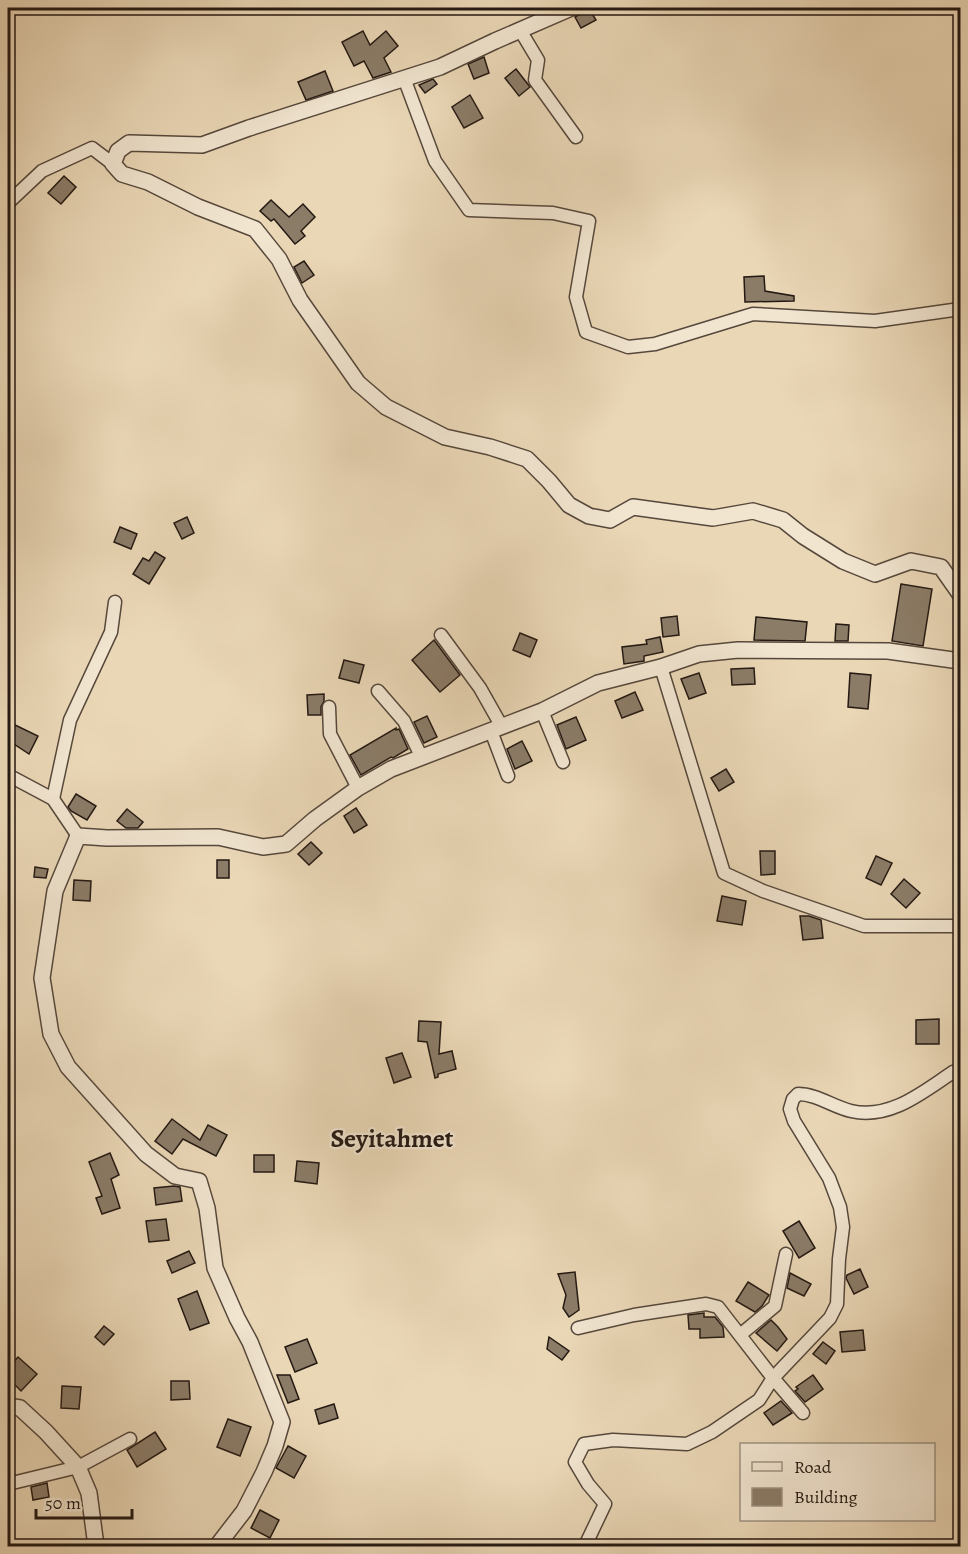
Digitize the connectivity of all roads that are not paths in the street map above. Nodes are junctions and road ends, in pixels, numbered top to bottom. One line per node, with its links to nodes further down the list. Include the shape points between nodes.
1 (571, 8): 2 (street)
2 (520, 30): 3 (street, via 440,67); 4 (street, via 538,60 535,80)
3 (404, 78): 5 (street, via 202,145 129,143 118,151); 7 (street, via 435,161 469,210 553,213 589,221 576,297 586,332 628,347 655,344 753,314 875,321)
4 (576, 137)
5 (113, 164): 6 (street, via 92,148 42,171); 8 (street, via 122,174 255,229 279,259 300,300 358,382 386,407 445,437 527,459 569,505 589,516 610,519 633,507 713,518 753,511 783,520 843,561 876,574 910,561 941,567)
6 (8, 203)
7 (960, 309)
8 (960, 594)
9 (116, 602): 22 (street, via 111,632 69,720)
10 (441, 635): 16 (street, via 480,688)
11 (960, 661): 12 (street, via 888,651 738,650 699,654)
12 (661, 666): 15 (street, via 598,683); 24 (street, via 724,873 763,891 864,926)
13 (378, 691): 17 (street, via 404,721)
14 (329, 707): 21 (street, via 330,734)
15 (542, 711): 16 (street); 18 (street)
16 (496, 729): 17 (street); 20 (street)
17 (422, 758): 21 (street)
18 (563, 762)
19 (8, 775): 22 (street)
20 (508, 776)
21 (358, 788): 23 (street, via 286,844 263,847 218,837)
22 (53, 799): 23 (street)
23 (78, 836): 36 (street, via 55,891 42,978 51,1034 68,1067 146,1154 175,1176 199,1181 215,1268 282,1422 264,1472 244,1511)
24 (960, 926)
25 (960, 1071): 29 (street, via 910,1102 876,1113 852,1111 807,1094 798,1094 793,1099 790,1109 794,1121 829,1178 843,1227 837,1304 830,1318)
26 (786, 1254): 28 (street, via 775,1306)
27 (578, 1328): 28 (street, via 706,1304 718,1307)
28 (740, 1335): 29 (street)
29 (773, 1378): 31 (street); 37 (street, via 759,1400 687,1444 613,1440 584,1444 574,1462 605,1504)
30 (8, 1406): 33 (street, via 20,1408)
31 (803, 1413)
32 (130, 1439): 33 (street)
33 (78, 1467): 34 (street); 35 (street, via 89,1493)
34 (8, 1484)
35 (96, 1546)
36 (217, 1546)
37 (585, 1546)

